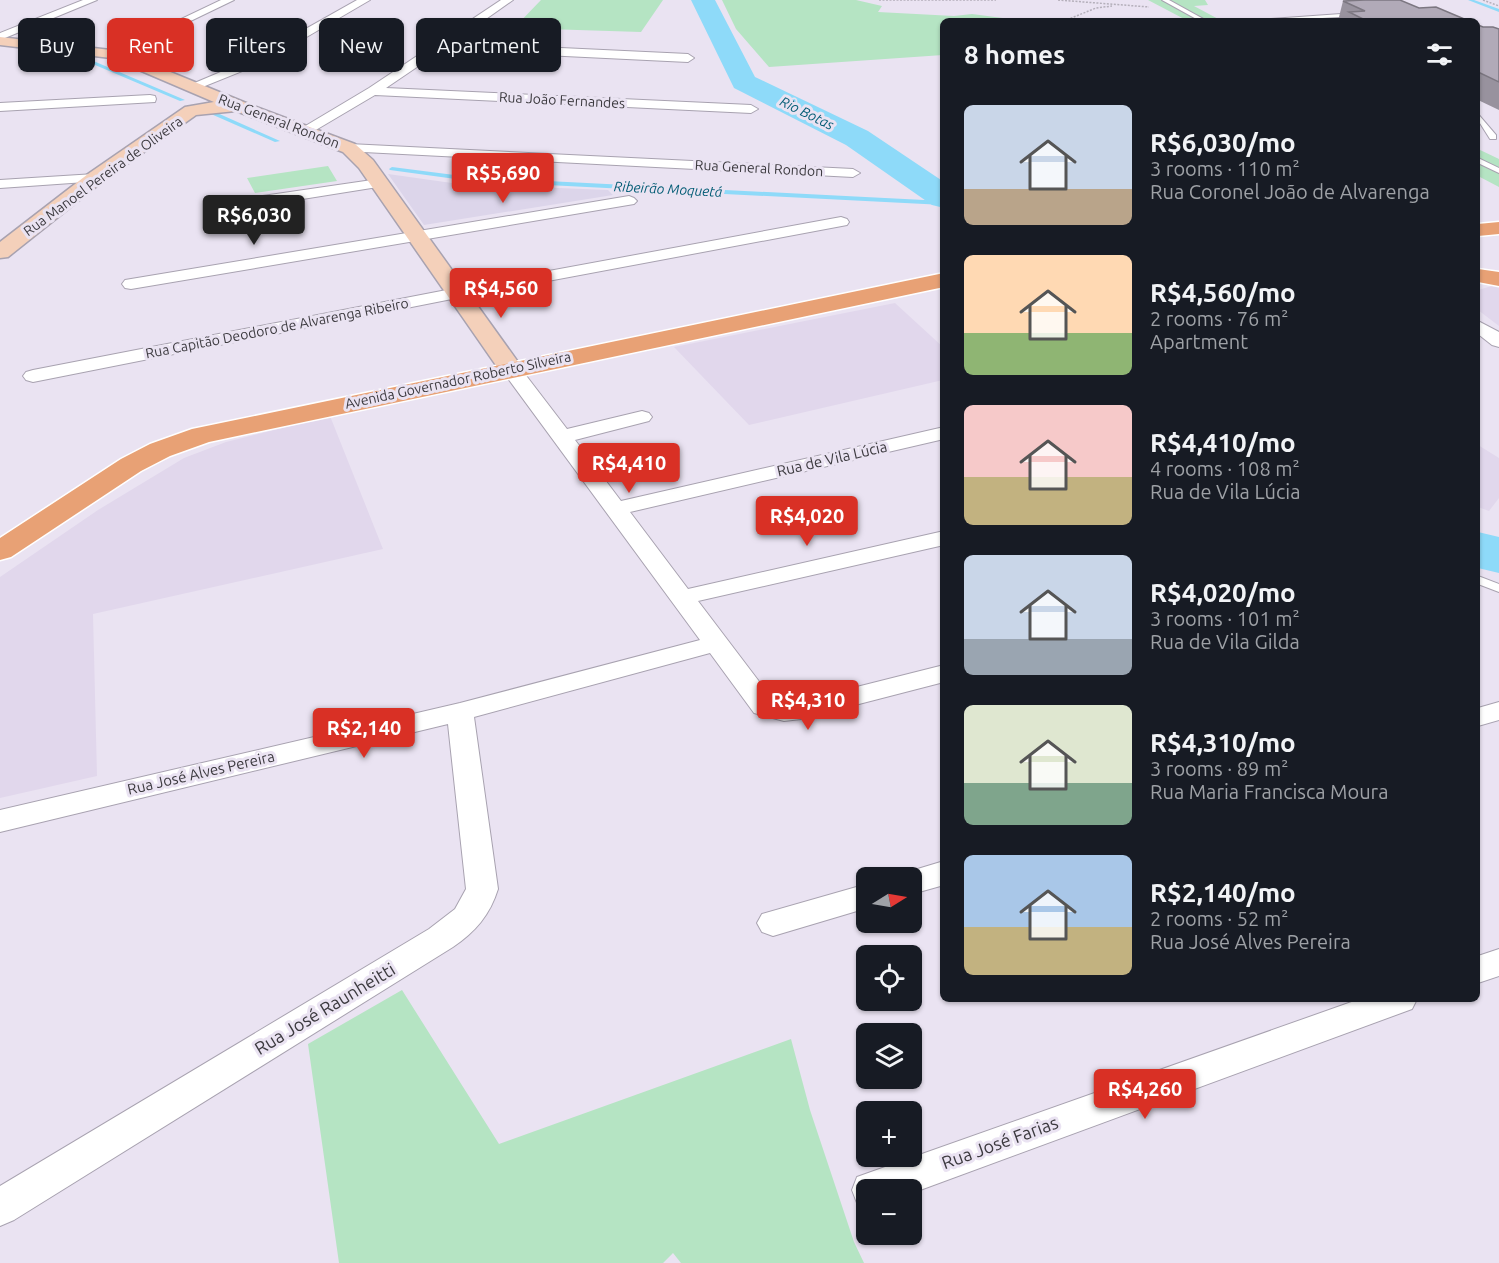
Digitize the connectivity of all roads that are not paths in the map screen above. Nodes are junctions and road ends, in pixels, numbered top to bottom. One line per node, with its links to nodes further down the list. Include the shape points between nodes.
1 (92, 0): 11 (street)
2 (229, 0): 7 (street)
3 (365, 0): 17 (street)
4 (508, 0): 8 (street)
5 (1165, 0): 9 (lane)
6 (1368, 14): 10 (lane)
7 (191, 18)
8 (481, 18)
9 (1199, 18)
10 (1313, 18)
11 (4, 42): 13 (street, Rua General Rondon)
12 (561, 52): 14 (street)
13 (107, 53)
14 (688, 58)
15 (416, 62): 18 (street)
16 (156, 72): 17 (street, Rua General Rondon)
17 (196, 89): 21 (street, Rua General Rondon); 23 (street, via 201,100)
18 (373, 91): 22 (street, Rua João Fernandes); 25 (street)
19 (150, 99): 20 (street)
20 (0, 107)
21 (245, 109): 23 (street, Rua Manoel Pereira de Oliveira); 25 (street, Rua General Rondon)
22 (751, 109)
23 (191, 111): 32 (street, Rua Manoel Pereira de Oliveira)
24 (1480, 119): 27 (lane)
25 (304, 131): 28 (street, Rua General Rondon)
26 (1480, 131): 27 (lane)
27 (1496, 139)
28 (349, 148): 31 (street, Rua General Rondon); 33 (street)
29 (1480, 161): 30 (lane)
30 (1499, 171)
31 (853, 173)
32 (96, 178): 34 (street); 41 (street, Rua Manoel Pereira de Oliveira)
33 (379, 183): 36 (street); 40 (street)
34 (0, 184)
35 (629, 201): 40 (street)
36 (214, 208)
37 (841, 222): 46 (street, Rua Capitão Deodoro de Alvarenga Ribeiro)
38 (1499, 228): 39 (main road)
39 (1480, 230)
40 (416, 236): 45 (street); 46 (street)
41 (0, 252)
42 (1480, 276): 43 (main road)
43 (1499, 279)
44 (940, 281): 49 (main road, Avenida Governador Roberto Silveira)
45 (131, 284)
46 (457, 293): 49 (street); 50 (street, Rua Capitão Deodoro de Alvarenga Ribeiro)
47 (1480, 327): 48 (street)
48 (1499, 341)
49 (511, 369): 53 (street); 56 (main road, Avenida Governador Roberto Silveira, via 232,427 170,446 131,465)
50 (33, 376)
51 (642, 417): 53 (street)
52 (940, 434): 54 (street, Rua de Vila Lúcia)
53 (561, 436): 54 (street)
54 (615, 509): 59 (street)
55 (940, 539): 59 (street)
56 (0, 551)
57 (1480, 581): 58 (lane)
58 (1499, 588)
59 (681, 598): 60 (street)
60 (715, 644): 61 (street, via 760,704 776,711 801,710); 63 (street, Rua José Alves Pereira)
61 (940, 674)
62 (1499, 711): 64 (street)
63 (460, 712): 65 (street, Rua José Alves Pereira); 74 (street, Rua José Raunheitti, via 482,889 464,921)
64 (1480, 716)
65 (0, 821)
66 (940, 874): 67 (street)
67 (922, 879)
68 (856, 899): 69 (street)
69 (773, 923)
70 (1499, 962): 71 (street)
71 (1480, 969)
72 (1392, 1002): 73 (street, Rua José Farias)
73 (899, 1179)
74 (0, 1207)

